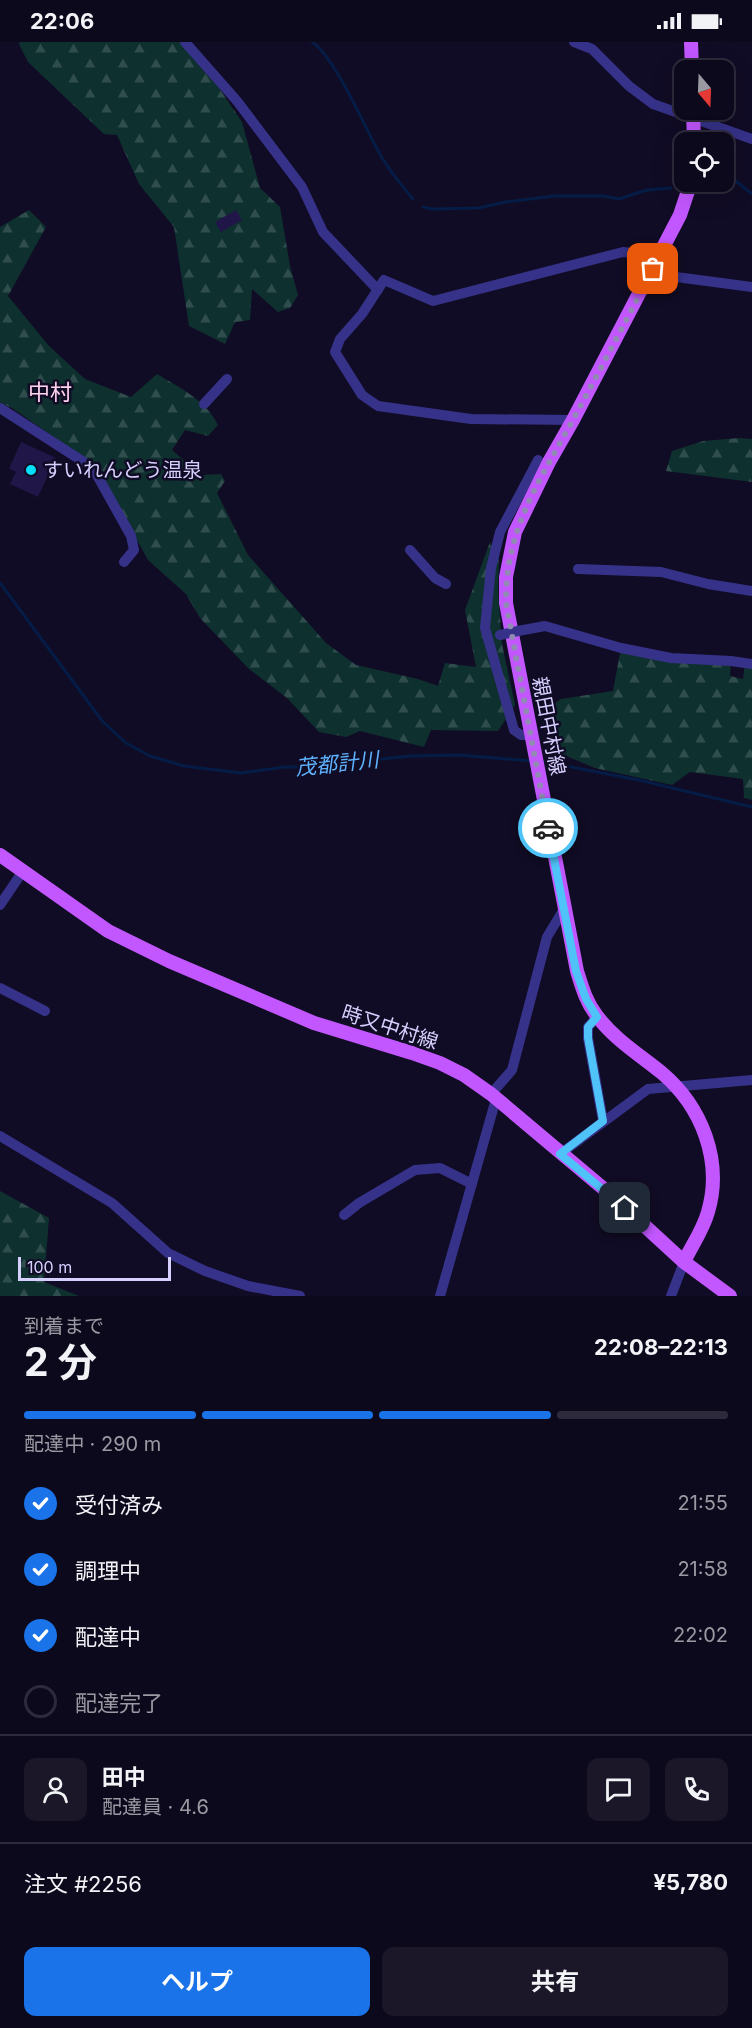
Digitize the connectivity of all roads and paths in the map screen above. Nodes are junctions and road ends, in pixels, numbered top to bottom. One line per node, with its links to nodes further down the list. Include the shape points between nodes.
1 (185, 42): 11 (street, via 237,101 302,187 323,232)
2 (574, 42): 5 (street, via 592,49 653,104)
3 (691, 42): 4 (main road)
4 (692, 60)
5 (674, 109)
6 (707, 120): 7 (street)
7 (752, 139)
8 (688, 192): 9 (main road, 親田中村線)
9 (656, 263): 10 (street, via 676,277); 11 (street, via 623,252 433,301 384,280); 15 (main road, 親田中村線)
10 (752, 287)
11 (378, 290): 15 (street, via 340,339 335,352 362,396 378,406 471,419)
12 (227, 379): 13 (street)
13 (204, 404)
14 (0, 408): 18 (street, via 93,468 131,536 134,550)
15 (573, 420): 24 (main road, 親田中村線, via 515,532 506,577 506,603)
16 (537, 460): 22 (street, via 500,532 491,568)
17 (410, 550): 20 (street, via 435,578)
18 (124, 562)
19 (578, 569): 21 (street, via 661,572)
20 (446, 584)
21 (752, 591)
22 (487, 637): 23 (street, bridge, via 545,626 671,658); 24 (street, via 514,730)
23 (752, 664)
24 (531, 735): 28 (main road, 親田中村線)
25 (0, 855): 26 (main road, 時又中村線)
26 (23, 871): 27 (street); 34 (main road, 時又中村線, via 108,930 169,961 314,1023 440,1063)
27 (0, 905)
28 (564, 909): 31 (main road, 親田中村線, via 576,971); 34 (street, via 547,937 512,1070)
29 (0, 988): 30 (street)
30 (45, 1011)
31 (597, 1017): 33 (main road, 親田中村線); 35 (street, via 588,1027 588,1038)
32 (752, 1080): 33 (street)
33 (677, 1088): 35 (street, via 648,1089); 40 (main road, 親田中村線, via 698,1116 710,1148 712,1168 708,1211)
34 (494, 1097): 37 (main road, 時又中村線); 38 (street)
35 (603, 1121): 37 (street)
36 (0, 1136): 41 (street, via 112,1203 168,1253 248,1286)
37 (560, 1154): 40 (main road, 時又中村線)
38 (472, 1184): 39 (street, via 440,1168 415,1170); 42 (street)
39 (344, 1215)
40 (684, 1262): 43 (street); 44 (main road, 時又中村線)
41 (300, 1296)
42 (440, 1296)
43 (671, 1296)
44 (730, 1296)

